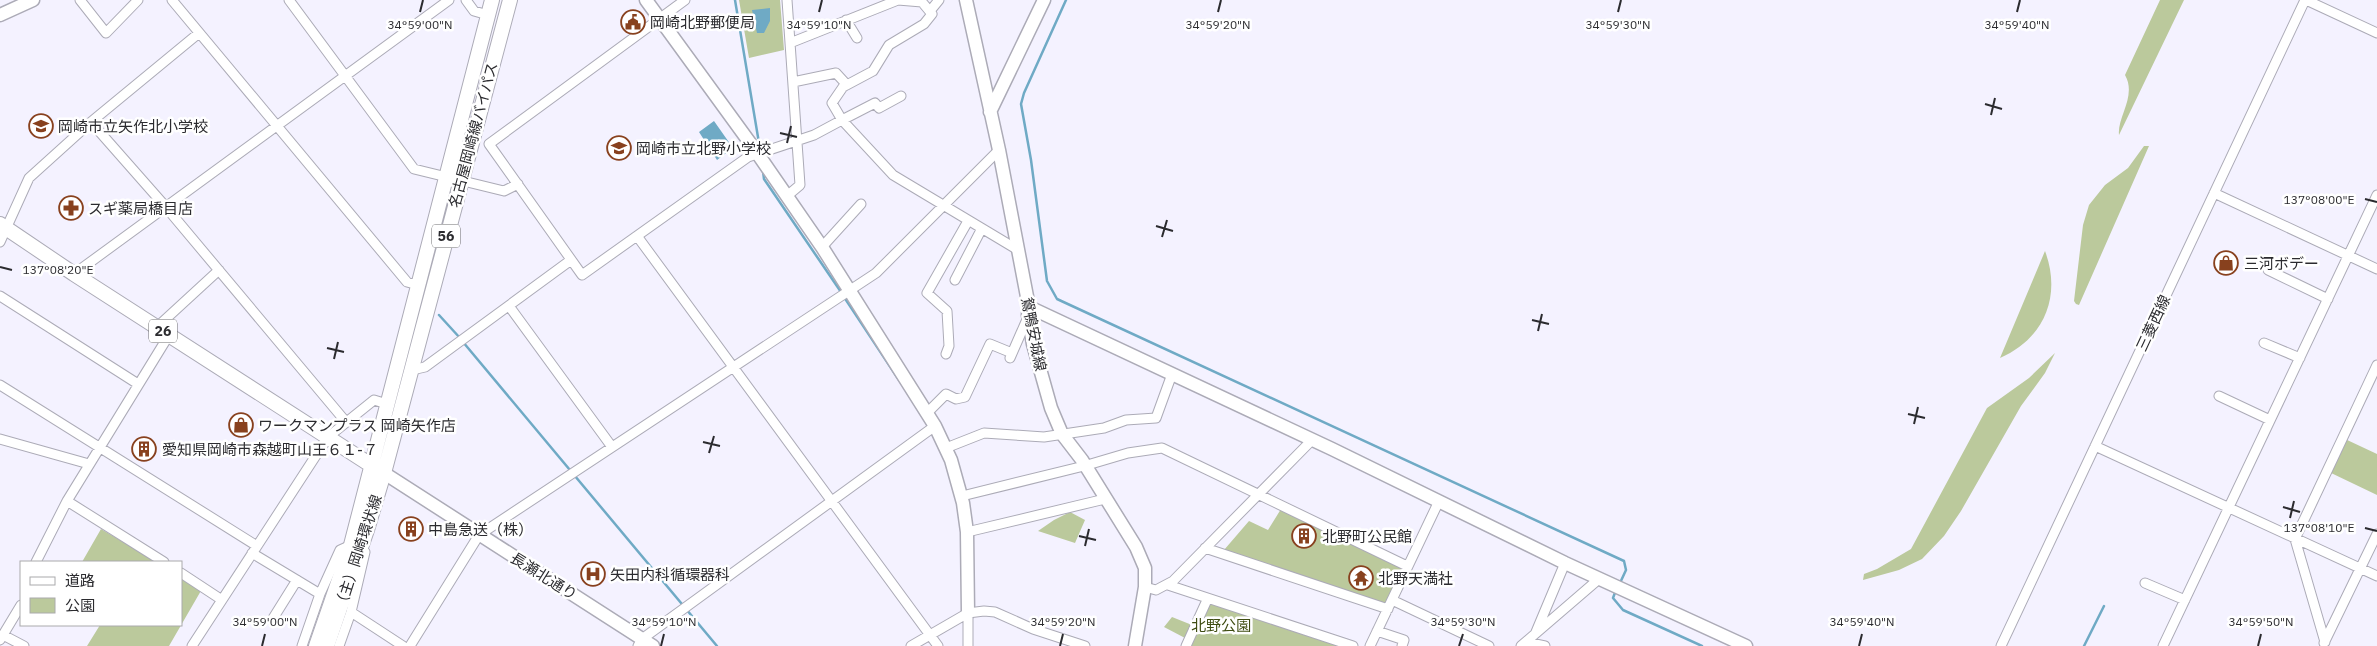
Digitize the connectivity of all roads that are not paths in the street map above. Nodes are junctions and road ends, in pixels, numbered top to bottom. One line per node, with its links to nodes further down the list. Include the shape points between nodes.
1 (138, 0): 16 (street, via 106,33)
2 (172, 0): 22 (street)
3 (289, 0): 26 (street)
4 (449, 0): 26 (street)
5 (466, 0): 18 (street, via 474,11)
6 (492, 0): 18 (main road, 名古屋岡崎線バイパス / 56)
7 (510, 0): 38 (main road, 名古屋岡崎線バイパス / 56)
8 (646, 0): 20 (street)
9 (685, 0): 20 (street)
10 (787, 0): 25 (street)
11 (939, 0): 17 (street)
12 (966, 0): 30 (street, 鴛鴨安城線)
13 (1044, 0): 30 (street)
14 (2306, 0): 23 (street); 40 (street, 三菱西線)
15 (28, 1): 19 (street)
16 (84, 1)
17 (930, 11): 21 (street, via 922,2 898,0); 28 (street, via 932,14 924,24 889,45 873,71)
18 (488, 14): 37 (main road, 名古屋岡崎線バイパス / 56)
19 (0, 15)
20 (660, 19): 36 (street); 39 (street, via 489,144)
21 (846, 20): 24 (street); 25 (street)
22 (199, 33): 32 (street); 33 (street)
23 (2377, 33)
24 (857, 38)
25 (790, 42): 27 (street)
26 (344, 76): 33 (street); 37 (street, via 414,169)
27 (793, 82): 28 (street, via 836,73); 34 (street)
28 (847, 85): 31 (street, via 832,103)
29 (901, 96): 31 (street, via 879,108 875,102)
30 (990, 112): 35 (street, 鴛鴨安城線)
31 (842, 120): 34 (street, via 814,135); 44 (street, via 893,174)
32 (91, 122): 45 (street); 47 (street, via 29,178)
33 (276, 126): 45 (street); 60 (street, via 407,282)
34 (796, 139): 36 (street); 42 (street, via 800,185)
35 (999, 150): 44 (street); 52 (street, 鴛鴨安城線)
36 (757, 153): 42 (street); 49 (street)
37 (446, 177): 38 (street); 60 (main road, 名古屋岡崎線バイパス / 56)
38 (461, 181): 39 (street, via 504,191); 72 (main road, 名古屋岡崎線バイパス / 56)
39 (518, 184): 54 (street)
40 (2214, 193): 53 (street); 86 (street, 三菱西線)
41 (2377, 195): 53 (street)
42 (788, 196): 51 (street)
43 (862, 204): 51 (street)
44 (943, 204): 46 (street); 61 (street, via 876,273)
45 (165, 206): 56 (street); 58 (street)
46 (968, 222): 48 (street); 68 (street, via 927,293 947,311 949,346)
47 (3, 226): 50 (street); 58 (main road, 26)
48 (981, 230): 52 (street); 59 (street)
49 (637, 236): 54 (street, via 582,275); 71 (street)
50 (0, 242)
51 (822, 247): 61 (street)
52 (1018, 250): 65 (street, 鴛鴨安城線)
53 (2348, 256): 55 (street); 63 (street)
54 (571, 260): 64 (street)
55 (2377, 269)
56 (219, 270): 66 (street); 80 (street)
57 (2268, 270): 63 (street)
58 (74, 274): 66 (main road, 26)
59 (955, 280)
60 (418, 284): 77 (main road, 名古屋岡崎線バイパス / 56)
61 (848, 291): 71 (street); 78 (street)
62 (0, 296): 74 (street)
63 (2328, 298): 69 (street)
64 (508, 306): 72 (street, via 425,367); 88 (street)
65 (1029, 312): 73 (street); 78 (street, via 1011,356 990,344 965,397 956,399 946,394); 82 (street, 鴛鴨安城線, via 1051,408)
66 (163, 331): 74 (street); 83 (main road, 26)
67 (2264, 343): 69 (street)
68 (946, 354)
69 (2300, 358): 79 (street)
70 (2377, 365): 105 (street)
71 (732, 368): 88 (street); 99 (street)
72 (412, 370): 93 (main road, 名古屋岡崎線バイパス / 56)
73 (1172, 374): 82 (street, via 1156,418 1126,420 1104,428); 85 (street)
74 (138, 384): 87 (street)
75 (0, 385): 87 (street)
76 (2219, 396): 79 (street)
77 (387, 404): 80 (street, via 374,400); 91 (main road, 名古屋岡崎線バイパス / 56)
78 (927, 413): 81 (street)
79 (2270, 420): 100 (street)
80 (346, 422): 83 (street)
81 (935, 426): 89 (street); 99 (street)
82 (1062, 434): 89 (street, via 1044,437 984,434); 92 (street, 鴛鴨安城線)
83 (328, 437): 91 (main road, 26); 108 (street)
84 (0, 439): 90 (street)
85 (1312, 440): 94 (street); 98 (street)
86 (2095, 446): 100 (street); 158 (street, 三菱西線)
87 (99, 447): 90 (street); 108 (street)
88 (612, 447): 104 (street)
89 (946, 448): 95 (street)
90 (89, 464): 97 (street)
91 (371, 465): 93 (main road, 26); 106 (main road, （主）岡崎環状線)
92 (1084, 466): 94 (street, via 1128,453 1162,448); 95 (street); 96 (street, 鴛鴨安城線)
93 (384, 473): 101 (main road, （主）岡崎環状線); 104 (street, 長瀬北通り)
94 (1257, 494): 107 (street); 112 (street)
95 (962, 496): 102 (street)
96 (1105, 499): 102 (street); 120 (street, 鴛鴨安城線, via 1136,547 1145,568)
97 (67, 501): 109 (street); 110 (street)
98 (1439, 501): 111 (street); 112 (street)
99 (832, 503): 132 (street); 135 (street)
100 (2229, 507): 105 (street); 125 (street)
101 (367, 530): 128 (street, via 366,549); 142 (main road, （主）岡崎環状線)
102 (967, 532): 129 (street)
103 (2377, 534): 113 (street)
104 (480, 535): 135 (street, 長瀬北通り); 145 (street)
105 (2295, 539): 113 (street); 137 (street)
106 (350, 544): 121 (street, via 340,550); 141 (main road, （主）岡崎環状線)
107 (1205, 548): 119 (street); 127 (street)
108 (255, 549): 117 (street); 122 (street)
109 (37, 561)
110 (162, 561)
111 (1565, 563): 116 (street); 133 (street)
112 (1407, 566): 124 (street)
113 (2361, 568): 115 (street); 137 (street)
114 (182, 574): 122 (street)
115 (2377, 576)
116 (1600, 578): 133 (street); 157 (street)
117 (297, 580): 121 (street); 130 (street)
118 (2145, 582): 125 (street)
119 (1168, 585): 120 (street, via 1156,590); 123 (street)
120 (1145, 587): 150 (street, 鴛鴨安城線)
121 (320, 594): 140 (street)
122 (222, 600): 139 (street)
123 (1207, 600): 151 (street); 152 (street)
124 (1392, 600): 127 (street); 155 (street)
125 (2185, 600): 159 (street)
126 (20, 607): 134 (street)
127 (1388, 609): 131 (street)
128 (351, 612): 143 (street); 144 (street)
129 (968, 612): 132 (street); 148 (street); 149 (street, via 995,612)
130 (272, 620)
131 (1377, 631): 153 (street); 154 (street, via 1404,640)
132 (929, 634): 146 (street); 147 (street)
133 (1534, 635): 136 (street)
134 (2, 638): 138 (street)
135 (644, 644)
136 (1524, 644): 156 (street)
137 (2324, 644)
138 (24, 646)
139 (192, 646)
140 (302, 646)
141 (316, 646)
142 (327, 646)
143 (339, 646)
144 (403, 646)
145 (410, 646)
146 (911, 646)
147 (938, 646)
148 (968, 646)
149 (1085, 646)
150 (1135, 646)
151 (1186, 646)
152 (1352, 646)
153 (1370, 646)
154 (1402, 646)
155 (1489, 646)
156 (1545, 646)
157 (1746, 646)
158 (2001, 646)
159 (2163, 646)

